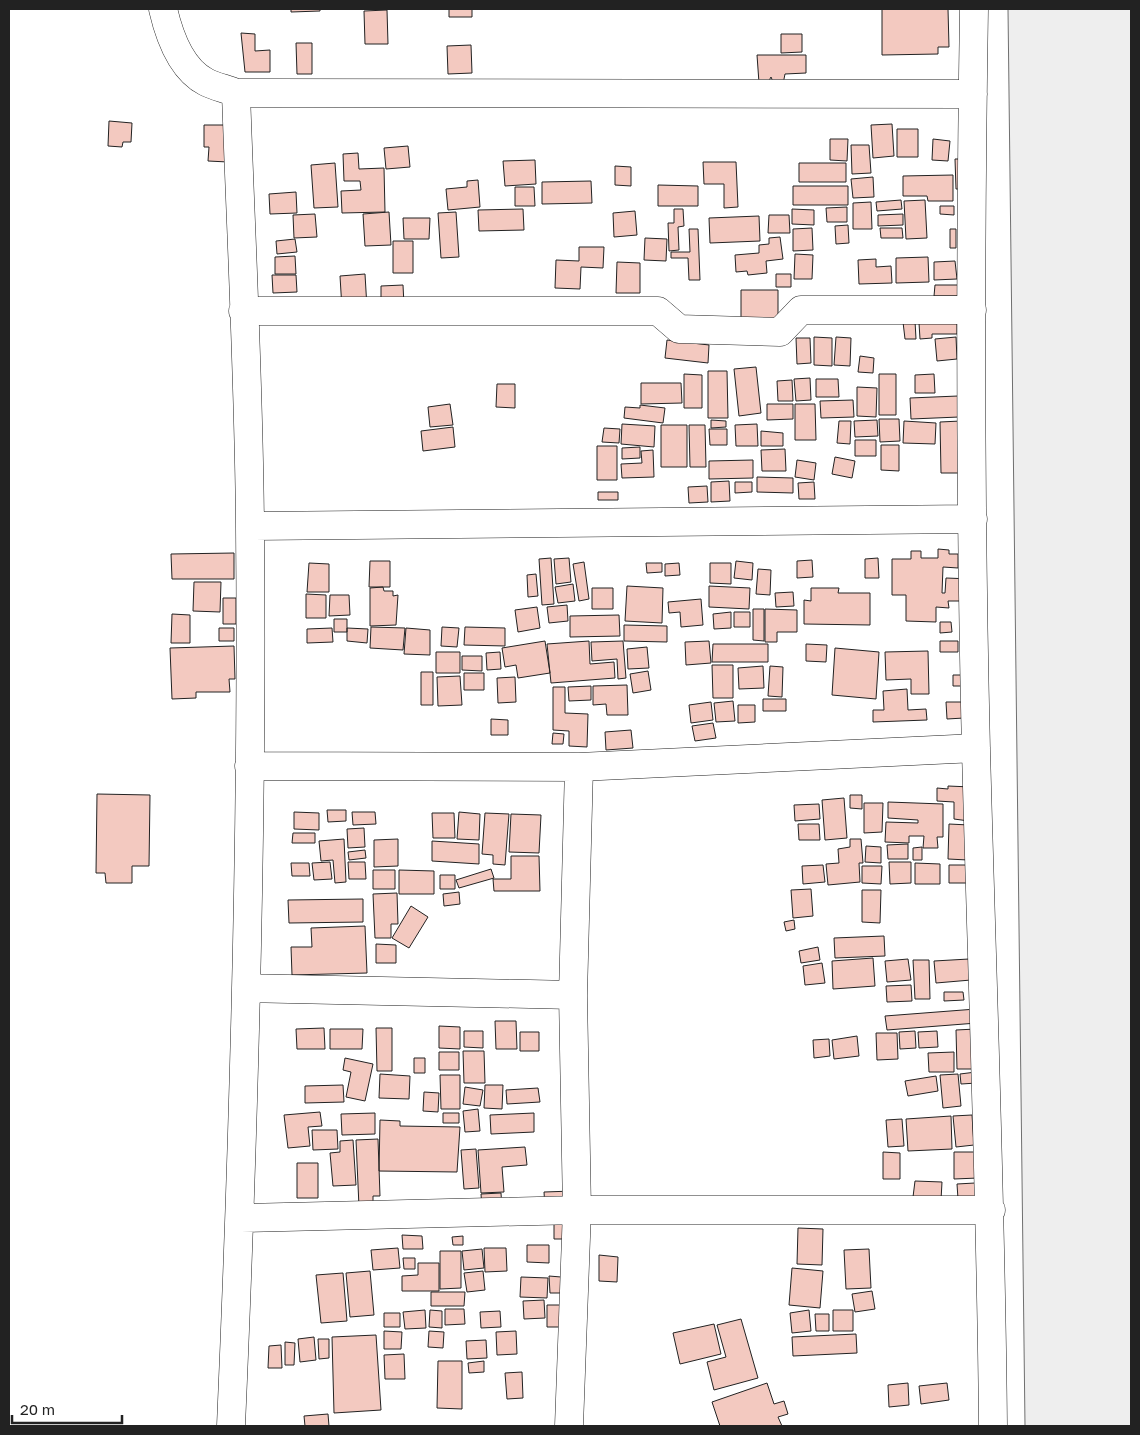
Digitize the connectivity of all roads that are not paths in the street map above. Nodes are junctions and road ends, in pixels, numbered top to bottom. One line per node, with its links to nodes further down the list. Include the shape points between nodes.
1 (164, 9): 3 (street, via 166,24 182,59 205,81)
2 (974, 9): 4 (street)
3 (236, 93): 4 (street); 6 (street)
4 (973, 94): 5 (street)
5 (972, 310): 6 (street, via 801,310 780,332 679,329 658,311); 7 (street)
6 (243, 311): 8 (street)
7 (973, 519): 8 (street); 9 (street)
8 (250, 526): 10 (street)
9 (976, 748): 11 (street); 15 (street)
10 (249, 766): 11 (street); 12 (street)
11 (579, 767): 13 (street)
12 (246, 988): 13 (street); 16 (street)
13 (573, 995): 14 (street)
14 (577, 1210): 15 (street); 16 (street); 18 (street)
15 (991, 1210): 19 (street)
16 (240, 1218): 17 (street)
17 (232, 1426)
18 (569, 1426)
19 (993, 1426)

